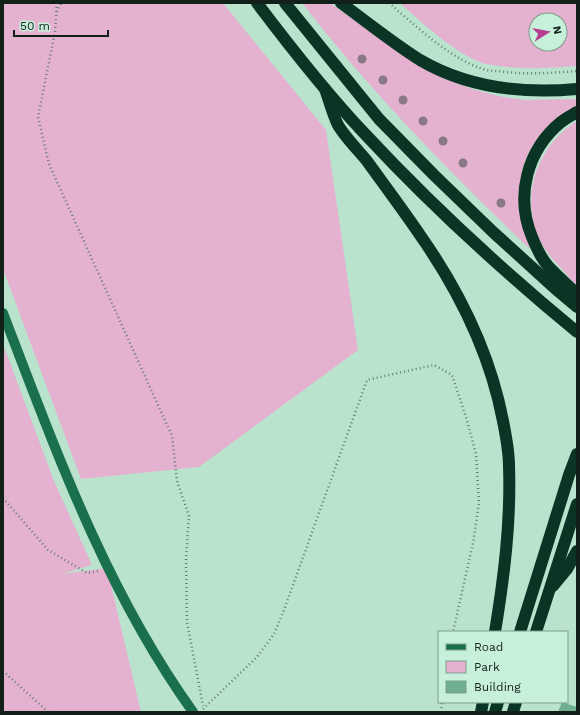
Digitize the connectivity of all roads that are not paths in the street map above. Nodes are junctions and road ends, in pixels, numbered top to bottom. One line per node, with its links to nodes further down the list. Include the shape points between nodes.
1 (257, 3): 4 (highway)
2 (285, 3): 8 (highway, via 379,119 493,232)
3 (341, 3): 5 (highway, via 421,60 467,81 528,91)
4 (325, 89): 10 (highway, via 364,133 473,243); 15 (highway, via 338,124 438,260 461,301 489,364 498,396 509,465 506,546)
5 (577, 89)
6 (577, 112): 7 (highway, via 548,134 537,150 524,187 524,206 528,227 536,247 548,266)
7 (577, 294)
8 (577, 307)
9 (3, 313): 18 (street, via 61,464 108,568 147,642)
10 (577, 332)
11 (577, 454): 16 (highway)
12 (577, 504): 14 (highway)
13 (577, 551): 14 (highway, via 567,569)
14 (547, 594): 17 (highway)
15 (495, 631)
16 (520, 631)
17 (536, 631)
18 (193, 712)

